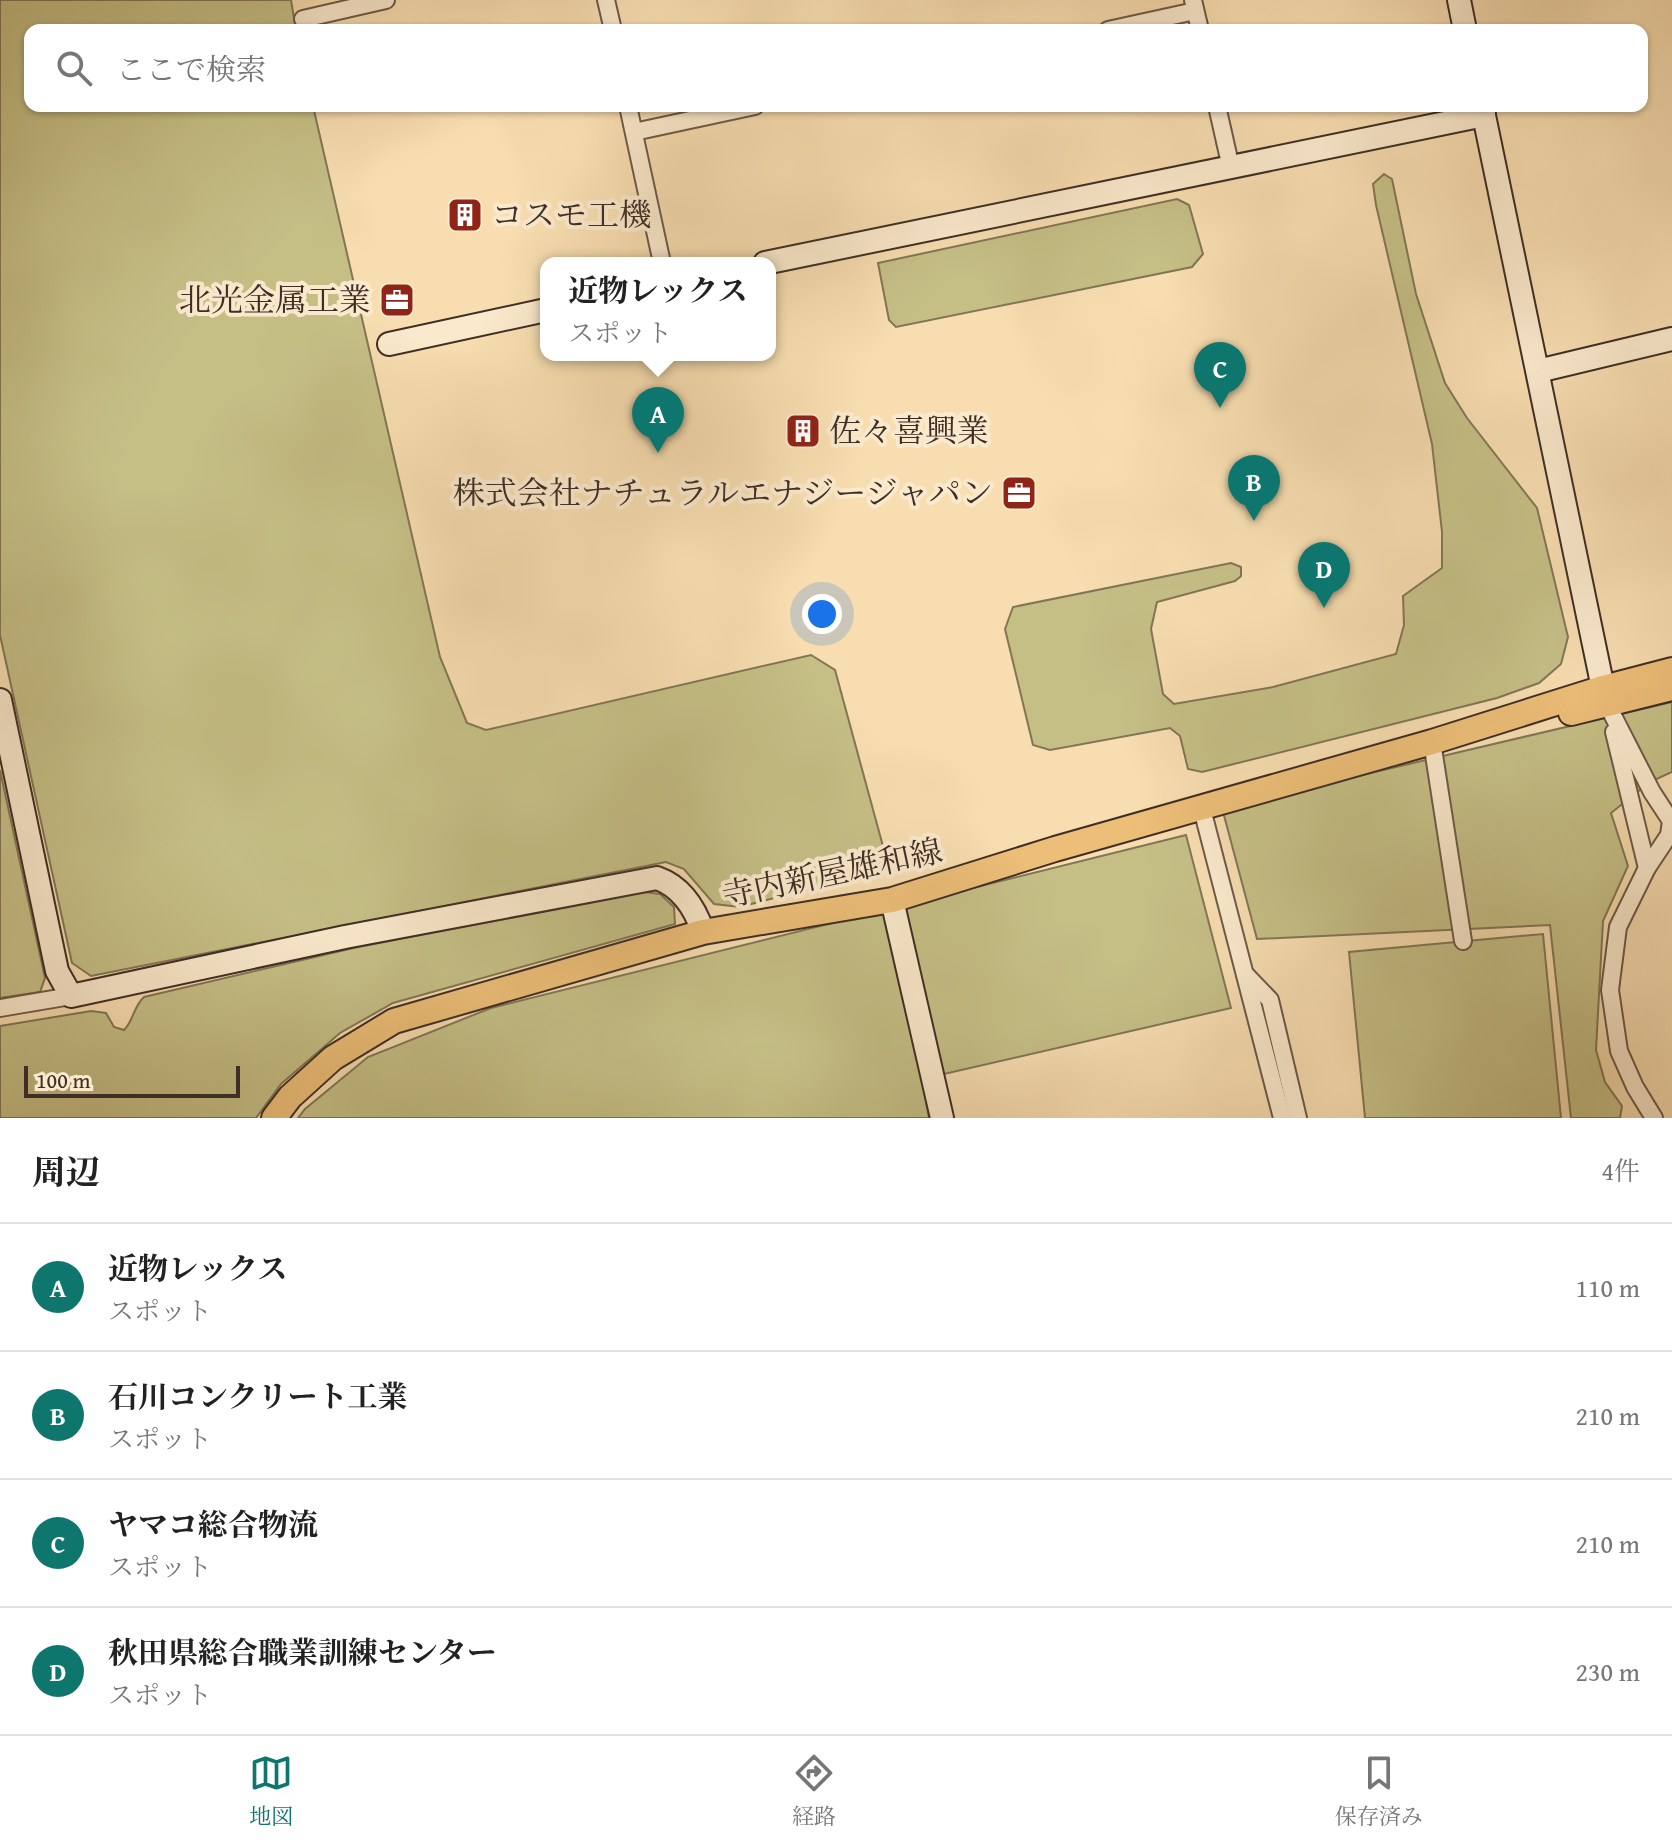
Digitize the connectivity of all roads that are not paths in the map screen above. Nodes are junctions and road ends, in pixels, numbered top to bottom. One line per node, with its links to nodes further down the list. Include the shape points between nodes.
1 (386, 0): 5 (street)
2 (606, 0): 6 (street)
3 (1459, 0): 8 (street)
4 (1194, 6): 7 (street)
5 (303, 19)
6 (612, 24)
7 (1130, 24)
8 (1464, 24)
9 (629, 112): 14 (street)
10 (727, 112): 14 (street)
11 (1218, 112): 15 (street)
12 (1474, 112): 15 (street)
13 (1483, 112): 21 (street)
14 (634, 132): 16 (street)
15 (1231, 168): 17 (street)
16 (661, 257)
17 (776, 261)
18 (540, 311): 20 (street)
19 (1672, 339): 21 (street)
20 (389, 344)
21 (1538, 371): 24 (street)
22 (1672, 670): 24 (main road, 寺内新屋雄和線)
23 (1672, 688): 24 (main road, 寺内新屋雄和線)
24 (1605, 696): 26 (main road, 寺内新屋雄和線); 28 (street); 28 (street, via 1671,821 1669,835)
25 (0, 700): 33 (street, via 57,971)
26 (1432, 742): 27 (main road, 寺内新屋雄和線); 31 (street)
27 (1202, 809): 29 (main road, 寺内新屋雄和線); 32 (street)
28 (1647, 868): 35 (street, via 1618,927 1610,990 1619,1051)
29 (892, 900): 30 (main road, 寺内新屋雄和線); 37 (street)
30 (703, 932): 33 (street, via 695,909 671,883 657,878); 36 (main road, 寺内新屋雄和線, via 394,1021 333,1058)
31 (1463, 941)
32 (1244, 973): 38 (street); 39 (street, via 1270,1000)
33 (71, 996): 34 (street)
34 (0, 1008)
35 (1649, 1115)
36 (274, 1118)
37 (942, 1118)
38 (1282, 1118)
39 (1298, 1118)

